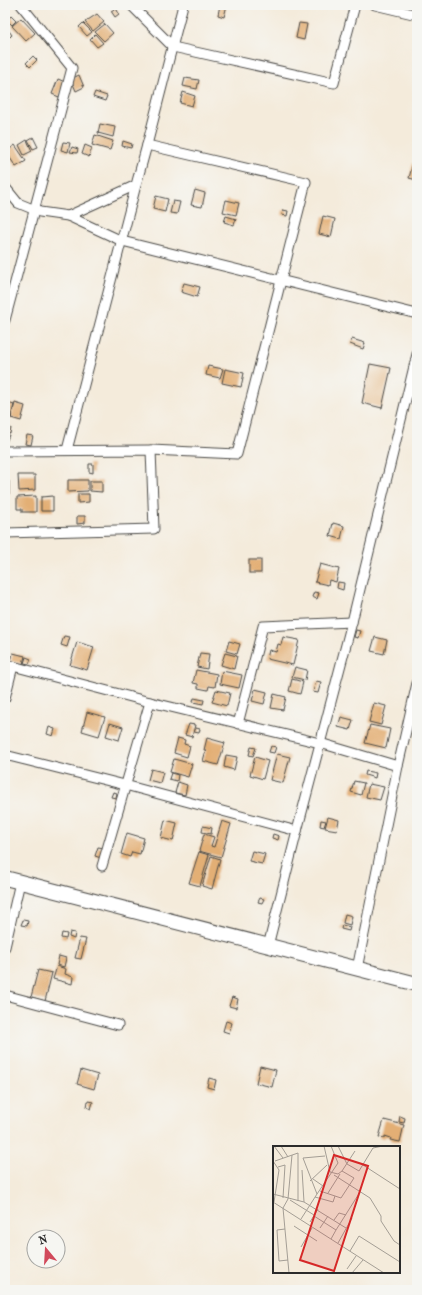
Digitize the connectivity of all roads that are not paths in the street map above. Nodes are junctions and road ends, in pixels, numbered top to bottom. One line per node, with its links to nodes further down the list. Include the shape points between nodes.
1 (21, 5): 11 (street, via 72,68)
2 (131, 5): 7 (street)
3 (183, 5): 7 (street)
4 (355, 5): 7 (street, via 334,83)
5 (375, 5): 6 (street)
6 (417, 14)
7 (173, 47): 8 (street)
8 (147, 145): 9 (street); 14 (street, via 306,182)
9 (136, 185): 12 (street); 13 (street)
10 (5, 187): 11 (street, via 18,203)
11 (34, 210): 12 (street); 16 (street)
12 (68, 216): 13 (street)
13 (122, 241): 14 (street); 18 (street)
14 (281, 280): 15 (street); 19 (street, via 237,454)
15 (417, 314)
16 (5, 320)
17 (417, 354): 22 (street)
18 (67, 450): 19 (street); 20 (street)
19 (151, 450): 21 (street, via 154,529)
20 (5, 451)
21 (5, 533)
22 (352, 622): 27 (street, via 263,626); 28 (street)
23 (9, 665): 25 (street); 26 (street)
24 (417, 683): 30 (street)
25 (5, 698)
26 (150, 702): 27 (street); 31 (street)
27 (238, 724): 28 (street)
28 (320, 743): 30 (street); 32 (street)
29 (5, 755): 31 (street)
30 (398, 766): 38 (street)
31 (125, 785): 32 (street); 33 (street)
32 (297, 831): 36 (street)
33 (102, 866)
34 (5, 878): 35 (highway)
35 (20, 882): 36 (highway); 37 (street)
36 (268, 946): 38 (highway)
37 (5, 947)
38 (357, 968): 39 (highway)
39 (417, 984)
40 (5, 995): 41 (street)
41 (118, 1025)

